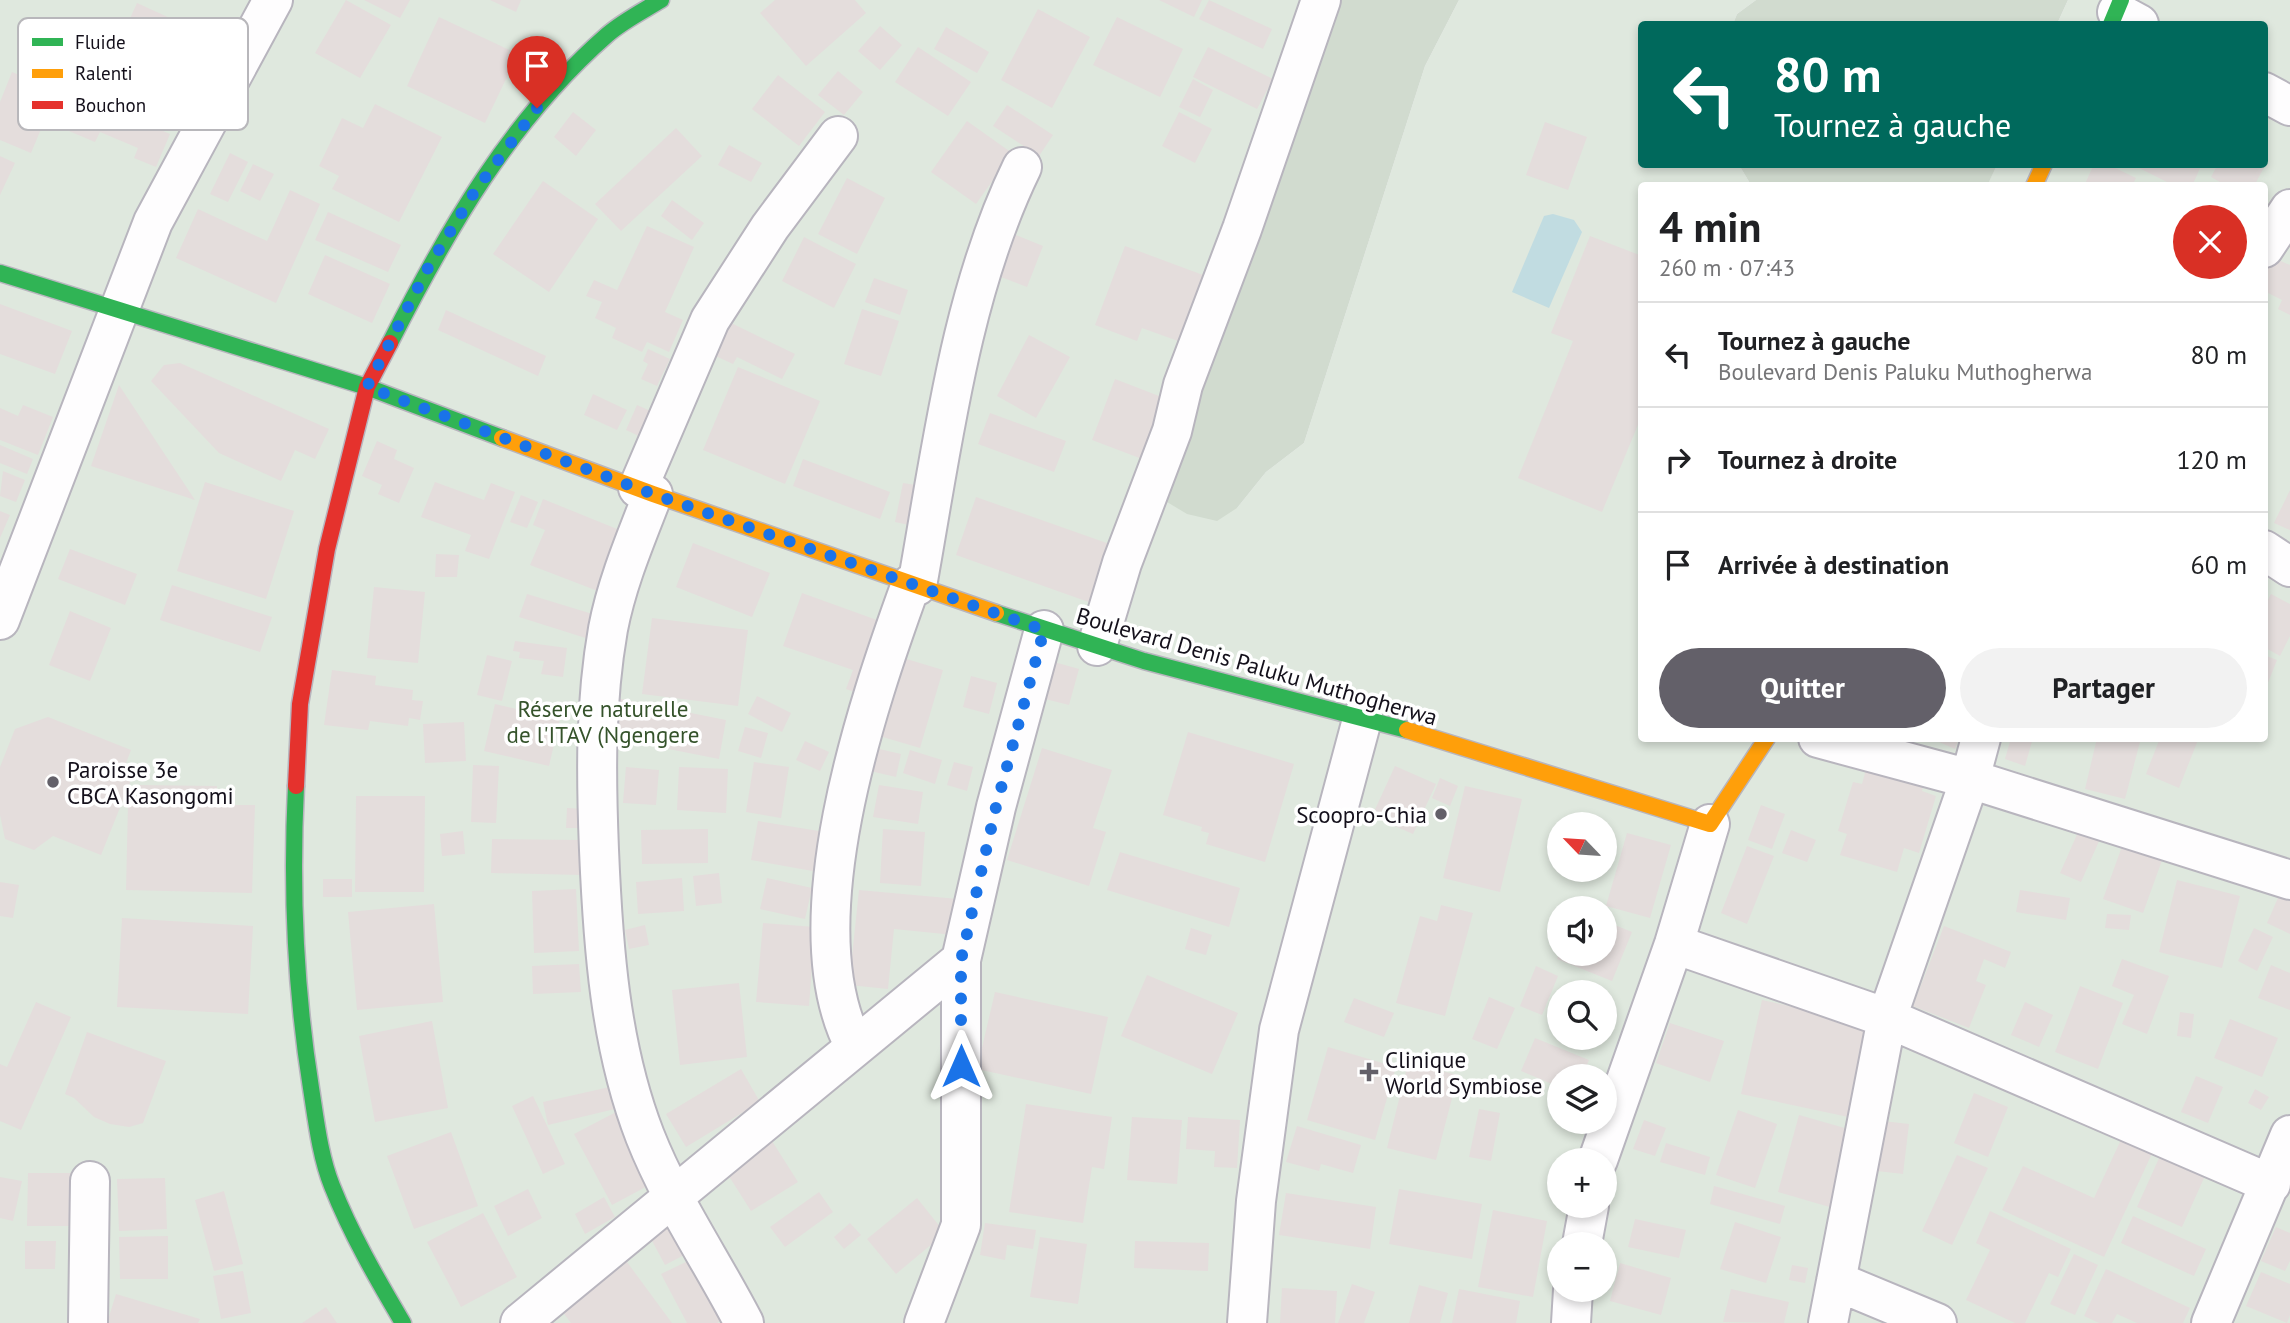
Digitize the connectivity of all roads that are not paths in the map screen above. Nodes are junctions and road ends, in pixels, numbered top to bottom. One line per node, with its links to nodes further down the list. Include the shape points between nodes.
1 (273, 0): 5 (street)
2 (661, 0): 4 (street)
3 (1321, 0): 22 (street, via 1182,385 1172,431 1122,563)
4 (618, 17): 15 (street, via 487,171 428,268)
5 (248, 46)
6 (2268, 94): 7 (street)
7 (2290, 106)
8 (203, 130): 14 (street, via 153,222)
9 (838, 135): 16 (street, via 770,227 710,320)
10 (1022, 167): 19 (street, via 998,216 956,375)
11 (2290, 209): 12 (street)
12 (2268, 242)
13 (0, 273): 14 (street, Boulevard Denis Paluku Muthogherwa)
14 (117, 311): 15 (street, Boulevard Denis Paluku Muthogherwa); 20 (street)
15 (367, 387): 16 (street, Boulevard Denis Paluku Muthogherwa); 42 (street, via 327,549 300,704 293,848 299,1011 331,1184 363,1254)
16 (645, 491): 19 (street, Boulevard Denis Paluku Muthogherwa); 38 (street, via 608,628 596,720 597,801 604,953 612,1000 629,1087)
17 (2268, 552): 18 (street)
18 (2290, 566)
19 (914, 585): 21 (street, Boulevard Denis Paluku Muthogherwa); 33 (street, via 892,636 846,791 835,862 833,975 842,1022)
20 (0, 620)
21 (1044, 630): 22 (street, Boulevard Denis Paluku Muthogherwa); 31 (street)
22 (1097, 646): 23 (street, Boulevard Denis Paluku Muthogherwa)
23 (1363, 716): 28 (street, Boulevard Denis Paluku Muthogherwa); 46 (street, via 1279,1030 1256,1201)
24 (1764, 742): 28 (street)
25 (1833, 742): 27 (street)
26 (1980, 742): 27 (street)
27 (1970, 779): 29 (street); 32 (street)
28 (1710, 824): 30 (street)
29 (2290, 880)
30 (1674, 944): 32 (street); 35 (street)
31 (961, 960): 33 (street); 45 (street, via 961,1225)
32 (1887, 1018): 37 (street); 39 (street)
33 (855, 1047): 38 (street)
34 (2290, 1135): 37 (street)
35 (1602, 1148)
36 (90, 1181): 41 (street)
37 (2278, 1183): 50 (street)
38 (673, 1197): 43 (street); 44 (street)
39 (1836, 1281): 48 (street); 49 (street)
40 (1572, 1302): 47 (street)
41 (88, 1323)
42 (403, 1323)
43 (520, 1323)
44 (744, 1323)
45 (925, 1323)
46 (1247, 1323)
47 (1571, 1323)
48 (1828, 1323)
49 (1937, 1323)
50 (2211, 1323)

